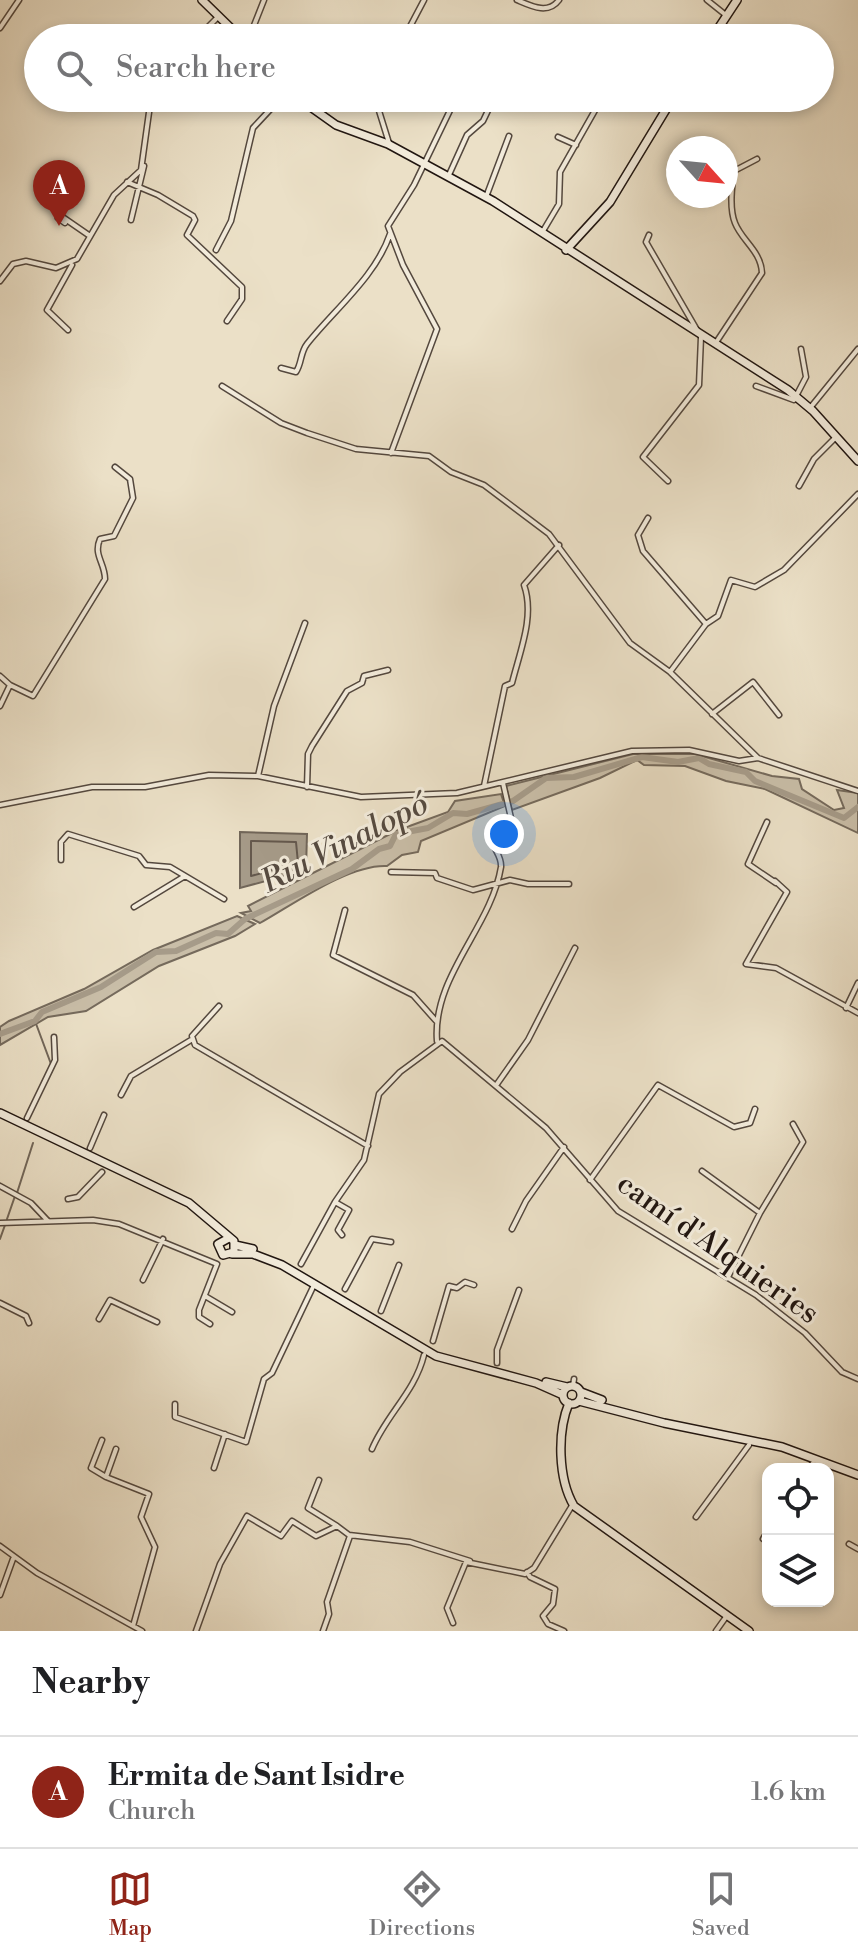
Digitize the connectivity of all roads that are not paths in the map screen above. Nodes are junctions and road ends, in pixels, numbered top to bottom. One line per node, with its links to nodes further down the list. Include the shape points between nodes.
1 (19, 0): 16 (street)
2 (202, 0): 9 (main road)
3 (264, 0): 13 (street)
4 (424, 0): 14 (street)
5 (517, 0): 6 (street, via 542,9)
6 (559, 0)
7 (707, 0): 10 (street)
8 (737, 0): 10 (main road)
9 (219, 16): 11 (street); 12 (main road)
10 (727, 16): 15 (main road)
11 (211, 24)
12 (227, 24)
13 (255, 24)
14 (411, 24)
15 (722, 24)
16 (0, 28)
17 (149, 112): 30 (street)
18 (269, 112): 42 (street, via 253,128 231,221)
19 (317, 112): 27 (main road)
20 (379, 112): 27 (street)
21 (449, 112): 31 (street)
22 (487, 112): 32 (street, via 467,135)
23 (594, 112): 28 (street)
24 (665, 112): 43 (main road, via 610,202)
25 (509, 136): 35 (street)
26 (558, 137): 28 (street)
27 (389, 145): 31 (main road)
28 (576, 145): 38 (street, via 560,172 559,204)
29 (757, 159): 49 (street, via 734,171 732,189 734,222 749,241 762,273)
30 (144, 160): 33 (street); 34 (street)
31 (424, 164): 32 (main road); 39 (street, via 389,221)
32 (448, 177): 35 (main road)
33 (127, 182): 34 (street); 41 (street)
34 (140, 189): 37 (street); 46 (street, via 193,216 187,235 242,287 242,299)
35 (486, 197): 38 (main road)
36 (66, 220): 41 (street)
37 (131, 220)
38 (542, 233): 43 (main road)
39 (390, 234): 53 (street, via 379,260 306,345 299,369); 59 (street, via 437,329)
40 (649, 235): 48 (street, via 646,242)
41 (90, 236): 44 (street)
42 (216, 250)
43 (566, 250): 48 (main road)
44 (74, 262): 45 (street, via 56,268 26,261 13,264); 47 (street, via 47,310)
45 (0, 281)
46 (227, 321)
47 (68, 330)
48 (699, 333): 49 (main road); 62 (street, via 699,385 643,457)
49 (715, 344): 56 (main road)
50 (801, 349): 56 (street, via 806,377)
51 (858, 349): 52 (street)
52 (856, 357): 57 (street)
53 (281, 368)
54 (222, 386): 59 (street, via 281,423 356,449)
55 (756, 386): 56 (street, via 794,400)
56 (797, 396): 57 (main road)
57 (810, 408): 58 (main road)
58 (836, 437): 60 (main road); 63 (street, via 814,459)
59 (391, 453): 66 (street, via 429,456 477,482)
60 (858, 461)
61 (115, 467): 72 (street, via 134,488 114,536 98,543 105,579 33,696)
62 (668, 481)
63 (799, 486)
64 (858, 494): 68 (street, via 784,570 755,587 731,580 718,616)
65 (648, 518): 68 (street, via 638,535 643,551)
66 (559, 545): 70 (street, via 630,643); 80 (street, via 524,585 530,603 525,633 512,683 505,686)
67 (305, 623): 77 (street, via 274,706)
68 (706, 624): 70 (street)
69 (388, 670): 79 (street, via 364,676 347,691 310,750)
70 (670, 672): 74 (street)
71 (0, 676): 72 (street)
72 (10, 685): 73 (street)
73 (0, 706)
74 (712, 714): 75 (street, via 753,682); 76 (street)
75 (779, 715)
76 (758, 758): 78 (street, via 739,761 689,750 632,751); 81 (street)
77 (258, 776): 79 (street); 82 (street, via 209,775 145,787 92,787)
78 (503, 783): 80 (street); 87 (street, via 510,821 492,838 502,862)
79 (307, 787): 80 (street, via 391,797)
80 (484, 787)
81 (858, 791)
82 (0, 805)
83 (767, 822): 95 (street, via 748,864 787,892 746,964 776,968)
84 (61, 860): 86 (street, via 61,842 68,834)
85 (391, 872): 87 (street, via 428,871 473,890)
86 (185, 876): 89 (street); 90 (street)
87 (495, 884): 88 (street); 97 (street, via 483,918 460,954)
88 (569, 884)
89 (224, 899)
90 (134, 907)
91 (345, 910): 97 (street, via 333,955 413,995)
92 (575, 948): 101 (street, via 528,1040)
93 (858, 983): 95 (street)
94 (219, 1006): 99 (street)
95 (846, 1008): 96 (street)
96 (858, 1013)
97 (437, 1022): 100 (street)
98 (54, 1037): 106 (street, via 55,1060)
99 (191, 1040): 102 (street, via 131,1076); 108 (street)
100 (437, 1041): 101 (street, camí d'Alquieries, via 449,1044); 108 (street, via 384,1087 376,1101)
101 (497, 1084): 109 (street, camí d'Alquieries)
102 (121, 1095)
103 (755, 1109): 113 (street, via 750,1123 734,1127 658,1085)
104 (104, 1115): 110 (street)
105 (0, 1116): 123 (main road, via 189,1203); 124 (main road, via 188,1208 210,1226)
106 (27, 1118)
107 (793, 1124): 117 (street, via 803,1142)
108 (368, 1146): 116 (street)
109 (564, 1147): 113 (street, camí d'Alquieries); 120 (street)
110 (90, 1148)
111 (702, 1171): 117 (street)
112 (102, 1172): 115 (street, via 78,1197)
113 (590, 1180): 129 (street, camí d'Alquieries, via 618,1211)
114 (0, 1186): 118 (street, via 31,1203)
115 (68, 1199)
116 (335, 1202): 121 (street, via 349,1210 338,1230); 127 (street)
117 (760, 1213): 129 (street)
118 (48, 1221): 119 (street); 122 (street, via 104,1221)
119 (0, 1223)
120 (512, 1229)
121 (342, 1235)
122 (163, 1239): 130 (street); 135 (street, via 217,1264)
123 (232, 1241): 124 (main road); 126 (main road); 147 (main road, via 304,1272 447,1356)
124 (219, 1242): 126 (main road, via 221,1254)
125 (391, 1242): 133 (street, via 372,1239)
126 (232, 1254): 147 (main road, via 253,1254 282,1265 447,1361)
127 (301, 1264)
128 (399, 1265): 137 (street)
129 (728, 1277): 146 (street, camí d'Alquieries, via 784,1316 842,1372)
130 (143, 1280)
131 (474, 1285): 143 (street, via 449,1286)
132 (313, 1287): 152 (street, via 272,1373 264,1379 246,1442)
133 (345, 1289)
134 (519, 1290): 145 (street)
135 (205, 1296): 138 (street); 142 (street, via 199,1317)
136 (0, 1303): 141 (street, via 26,1316)
137 (381, 1311)
138 (232, 1312)
139 (99, 1319): 140 (street, via 110,1300)
140 (157, 1322)
141 (29, 1323)
142 (210, 1324)
143 (433, 1341)
144 (424, 1355): 156 (street, via 409,1393 383,1422)
145 (497, 1363)
146 (858, 1379)
147 (569, 1387): 148 (main road); 150 (main road)
148 (581, 1392): 149 (main road); 158 (main road, via 664,1419 790,1444)
149 (579, 1401): 150 (main road); 158 (main road, via 782,1447)
150 (569, 1403): 161 (main road, via 562,1449)
151 (175, 1404): 152 (street, via 175,1417)
152 (225, 1434): 157 (street)
153 (102, 1440): 159 (street, via 91,1468)
154 (749, 1445): 162 (street)
155 (116, 1449): 159 (street)
156 (372, 1449)
157 (214, 1468)
158 (858, 1472)
159 (106, 1477): 174 (street, via 149,1494 141,1517 155,1547)
160 (319, 1480): 163 (street, via 308,1508)
161 (573, 1504): 170 (street); 172 (main road)
162 (696, 1517)
163 (337, 1526): 164 (street); 176 (street, via 316,1536 292,1521 281,1536 247,1516 220,1564)
164 (350, 1536): 169 (street, via 410,1542); 177 (street, via 327,1602)
165 (849, 1544): 167 (street)
166 (0, 1546): 168 (street)
167 (858, 1549)
168 (13, 1559): 171 (street); 174 (street)
169 (470, 1561): 170 (street); 173 (street, via 461,1569 447,1608)
170 (527, 1572): 178 (street, via 555,1589 543,1617)
171 (0, 1595)
172 (727, 1615): 179 (street); 180 (main road)
173 (453, 1623)
174 (133, 1626): 175 (street)
175 (142, 1631)
176 (196, 1631)
177 (323, 1631)
178 (564, 1631)
179 (716, 1631)
180 (749, 1631)

